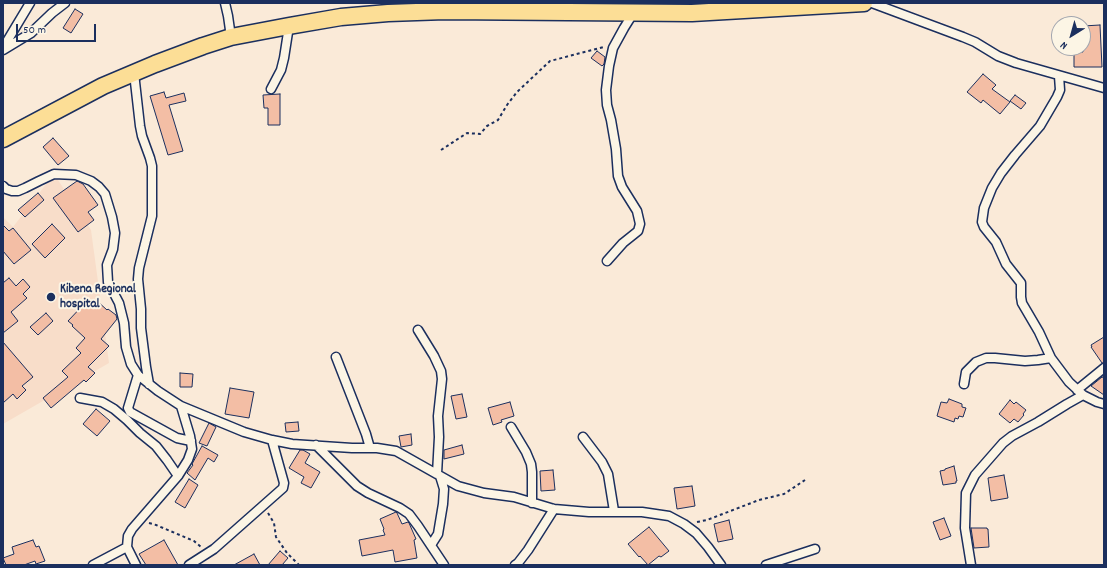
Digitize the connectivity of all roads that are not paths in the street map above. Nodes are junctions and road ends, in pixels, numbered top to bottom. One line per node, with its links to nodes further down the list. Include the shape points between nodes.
1 (30, 3): 10 (street)
2 (65, 3): 10 (street, via 31,33)
3 (225, 3): 9 (street)
4 (864, 3): 7 (highway)
5 (872, 3): 12 (street, via 975,42 998,56)
6 (563, 8): 7 (highway); 8 (highway, via 445,11 410,8)
7 (634, 12): 17 (street, via 613,48 606,90 618,176 637,211 640,224 638,231)
8 (289, 26): 9 (highway); 14 (street, via 281,70)
9 (231, 37): 11 (highway)
10 (3, 49)
11 (134, 73): 15 (highway, via 103,86); 23 (street, via 140,126 152,166 152,216 138,279 141,328)
12 (1059, 76): 13 (street); 20 (street, via 1060,90 1057,97 1040,126 1001,174 988,196 982,216 984,227 996,242 1006,264 1021,283 1022,303)
13 (1104, 88)
14 (271, 89)
15 (3, 139)
16 (3, 186): 22 (street, via 18,191 54,174 76,175 91,181 105,194 115,232 107,266 108,282 119,303 126,347 131,364)
17 (607, 261)
18 (418, 330): 35 (street, via 441,371)
19 (336, 357): 34 (street)
20 (1051, 358): 24 (street, via 1025,361 986,358 976,362 966,372); 25 (street)
21 (1104, 368): 25 (street)
22 (138, 375): 23 (street); 32 (street, via 128,408 130,412 177,438)
23 (149, 384): 28 (street)
24 (964, 384)
25 (1080, 392): 27 (street); 50 (street, via 1067,404 1003,443 975,475 966,493 965,528)
26 (80, 398): 36 (street, via 102,402 114,409 156,446)
27 (1104, 404)
28 (181, 406): 31 (street, via 244,432); 32 (street)
29 (511, 428): 37 (street, via 531,464)
30 (583, 437): 39 (street, via 608,474)
31 (272, 440): 33 (street); 45 (street, via 284,483 283,488 230,536)
32 (191, 441): 36 (street, via 192,449 188,460)
33 (316, 445): 34 (street); 40 (street, via 357,486 408,514)
34 (370, 448): 35 (street, via 396,451)
35 (438, 475): 37 (street, via 458,486); 40 (street, via 444,489 443,504 438,534)
36 (178, 476): 41 (street, via 132,529)
37 (532, 503): 38 (street)
38 (554, 509): 39 (street); 47 (street, via 528,550)
39 (614, 511): 48 (street, via 669,516 696,533)
40 (431, 545): 46 (street)
41 (127, 547): 43 (street); 44 (street)
42 (815, 549): 49 (street)
43 (93, 565)
44 (136, 565)
45 (189, 565)
46 (444, 565)
47 (515, 565)
48 (721, 565)
49 (766, 565)
50 (971, 565)

